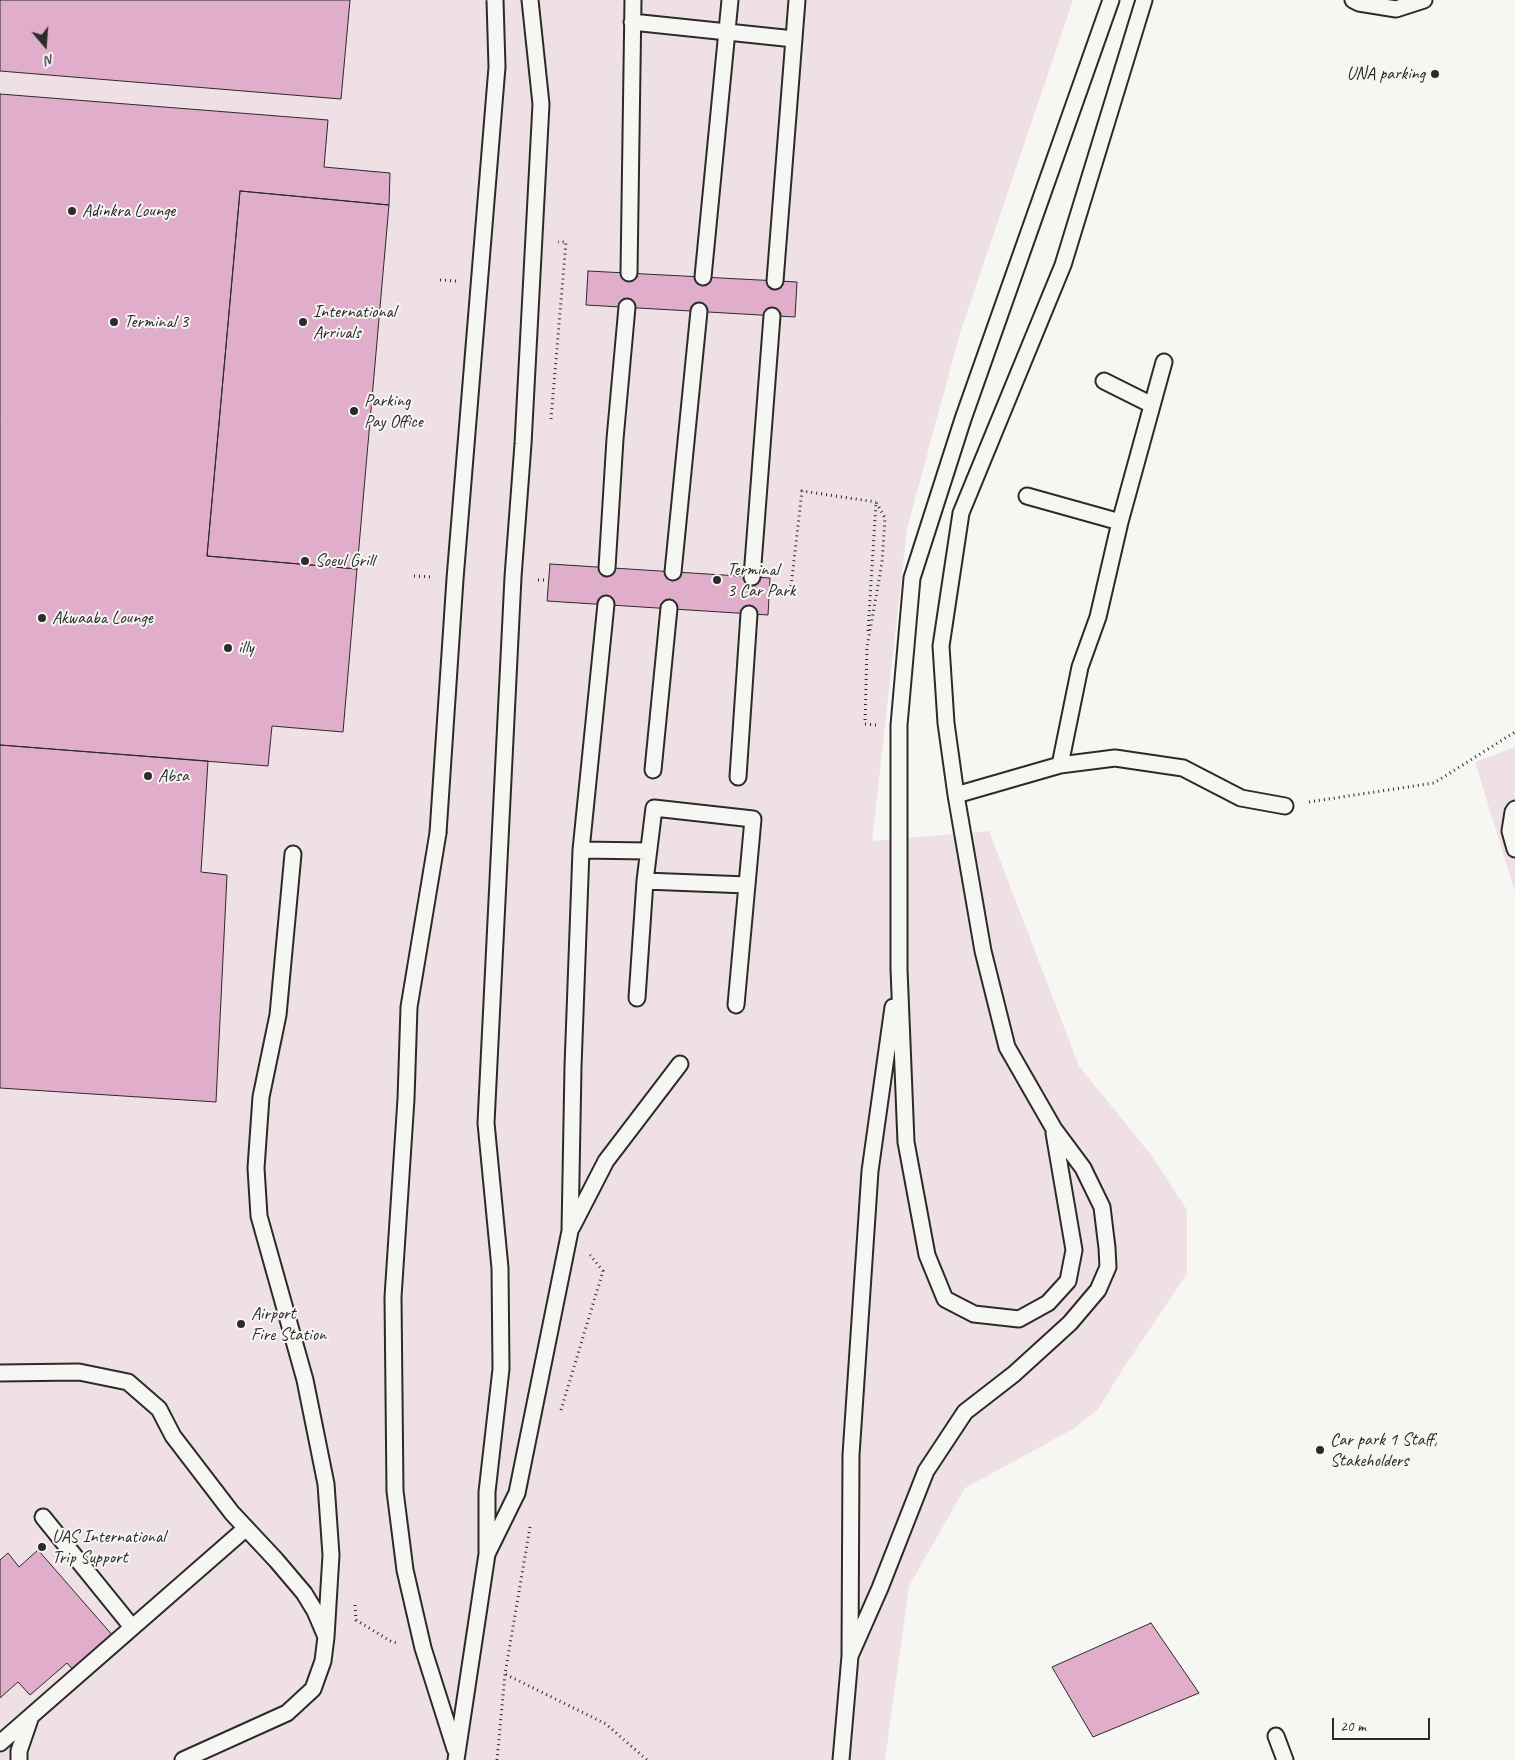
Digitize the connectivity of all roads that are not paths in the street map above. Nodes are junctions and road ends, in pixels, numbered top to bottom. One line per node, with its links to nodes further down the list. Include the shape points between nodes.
1 (495, 0): 58 (lane, bridge, via 497,67 455,579 438,833 409,1008 392,1297 395,1491 405,1570 423,1648)
2 (530, 0): 51 (lane, via 541,104 486,1124 500,1268 501,1369 487,1492)
3 (633, 0): 10 (lane)
4 (730, 0): 11 (lane)
5 (797, 0): 12 (lane)
6 (1110, 0): 42 (lane, via 963,419 912,578 899,725)
7 (1144, 0): 33 (lane, via 1063,264 961,513 941,646 946,723)
8 (1353, 0): 9 (lane, via 1396,9)
9 (1424, 0)
10 (632, 22): 11 (lane); 13 (lane)
11 (727, 32): 12 (lane); 14 (lane)
12 (794, 39): 15 (lane)
13 (629, 273)
14 (703, 277)
15 (775, 281)
16 (627, 308): 24 (lane)
17 (699, 311): 25 (lane)
18 (772, 316): 26 (lane)
19 (1164, 362): 21 (lane)
20 (1104, 381): 21 (lane)
21 (1152, 405): 23 (lane)
22 (1027, 496): 23 (lane)
23 (1120, 522): 30 (lane, via 1098,617 1080,667)
24 (607, 568)
25 (673, 572)
26 (752, 577)
27 (606, 604): 37 (lane)
28 (669, 608): 31 (lane)
29 (749, 614): 32 (lane)
30 (1060, 765): 33 (lane); 34 (lane, via 1115,758 1183,768 1242,798)
31 (653, 770)
32 (738, 777)
33 (956, 795): 46 (lane, via 983,951 1007,1047)
34 (1285, 806)
35 (1515, 809): 36 (lane, via 1510,831)
36 (1515, 849)
37 (581, 850): 38 (lane); 47 (lane)
38 (648, 851): 40 (lane); 41 (lane, via 654,808 753,819)
39 (293, 854): 53 (lane, via 278,1016 261,1097 256,1168 260,1216 305,1380 326,1484 331,1555)
40 (645, 881): 41 (lane); 43 (lane)
41 (747, 885): 44 (lane)
42 (899, 969): 46 (lane, via 906,1142 926,1255 945,1299 974,1314 1019,1319 1048,1303 1068,1281 1074,1250); 54 (lane, via 869,1181 851,1455)
43 (637, 998)
44 (736, 1005)
45 (680, 1064): 47 (lane, via 606,1161)
46 (1054, 1129): 54 (lane, via 1083,1168 1102,1207 1108,1267 1098,1290 1070,1323 1014,1374 965,1412 926,1471)
47 (570, 1231): 51 (lane, via 517,1493)
48 (0, 1373): 50 (lane, via 79,1372 128,1382 159,1409 174,1436)
49 (43, 1517): 52 (lane)
50 (245, 1528): 52 (lane); 53 (lane, via 304,1593)
51 (487, 1554): 58 (lane)
52 (132, 1627): 55 (lane)
53 (326, 1637): 60 (lane, via 323,1661 312,1689 287,1714)
54 (850, 1656): 61 (lane)
55 (32, 1715): 57 (lane); 59 (lane)
56 (1276, 1736): 62 (lane)
57 (0, 1742)
58 (456, 1757)
59 (19, 1760)
60 (183, 1760)
61 (841, 1760)
62 (1285, 1760)

